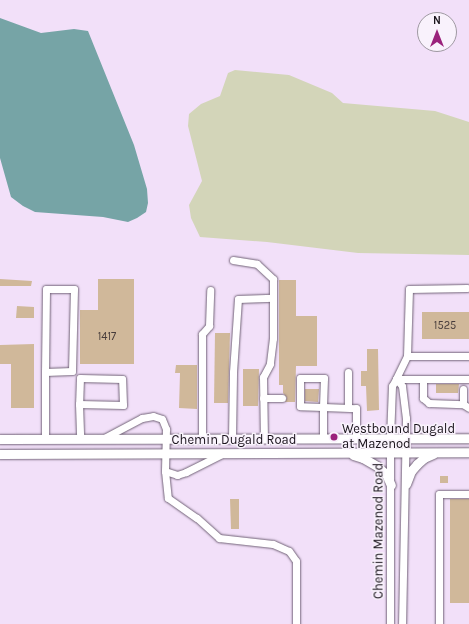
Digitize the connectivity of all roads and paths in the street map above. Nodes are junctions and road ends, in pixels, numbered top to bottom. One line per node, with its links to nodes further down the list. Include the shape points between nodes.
1 (233, 260): 4 (street, via 257,264 273,279)
2 (467, 288): 5 (street, via 409,290)
3 (210, 290): 23 (street, via 209,326 202,334)
4 (273, 298): 15 (street, via 271,358 263,377); 24 (street, via 238,299)
5 (407, 356): 6 (street); 11 (street, Chemin Mazenod Road)
6 (469, 356)
7 (45, 372): 8 (street); 8 (street, via 46,289 74,289); 32 (street)
8 (72, 372): 10 (street)
9 (348, 372): 20 (street)
10 (80, 378): 17 (street); 17 (street, via 122,379 123,405)
11 (396, 379): 12 (street); 28 (street, Chemin Mazenod Road, via 392,386); 29 (street, Chemin Mazenod Road, via 402,386 406,418)
12 (423, 379): 13 (street); 18 (street, via 423,398 429,403)
13 (469, 379)
14 (463, 389): 18 (street)
15 (263, 398): 16 (street); 25 (street)
16 (282, 398)
17 (79, 404): 33 (street)
18 (466, 406)
19 (323, 407): 19 (street, via 324,378 300,378 300,406); 20 (street); 26 (street)
20 (348, 407): 27 (street, via 356,408)
21 (104, 438): 22 (main road, Chemin Dugald Road); 22 (street, via 142,418 153,416 162,419 166,429); 33 (main road, Chemin Dugald Road)
22 (165, 438): 23 (main road, Chemin Dugald Road); 41 (street)
23 (202, 438): 24 (main road, Chemin Dugald Road)
24 (232, 438): 25 (main road, Chemin Dugald Road)
25 (264, 438): 26 (main road, Chemin Dugald Road)
26 (323, 438): 27 (main road, Chemin Dugald Road)
27 (356, 438): 28 (main road, Chemin Dugald Road)
28 (390, 438): 29 (main road, Chemin Dugald Road); 39 (street, Chemin Mazenod Road)
29 (405, 438): 30 (main road, Chemin Dugald Road); 35 (street, Chemin Mazenod Road)
30 (469, 438)
31 (0, 439): 32 (main road, Chemin Dugald Road)
32 (45, 439): 33 (main road, Chemin Dugald Road)
33 (80, 439)
34 (342, 452): 38 (main road, Chemin Dugald Road); 39 (main road, Chemin Dugald Road); 44 (main road, via 363,458 377,466 386,474)
35 (406, 452): 36 (main road, Chemin Dugald Road); 39 (main road, Chemin Dugald Road); 43 (street, Chemin Mazenod Road)
36 (436, 452): 37 (main road, Chemin Dugald Road); 43 (main road, via 417,464)
37 (469, 452)
38 (224, 453): 41 (main road, Chemin Dugald Road); 42 (street, via 178,475)
39 (391, 453): 44 (street, Chemin Mazenod Road)
40 (0, 454): 41 (main road, Chemin Dugald Road)
41 (165, 454): 42 (street)
42 (165, 471): 46 (street, via 168,498 197,518 219,538 273,544 289,551 296,561)
43 (406, 484): 48 (street, Chemin Mazenod Road)
44 (392, 485): 47 (street, Chemin Mazenod Road)
45 (469, 494): 49 (street, via 439,494)
46 (296, 624)
47 (390, 624)
48 (402, 624)
49 (439, 624)

